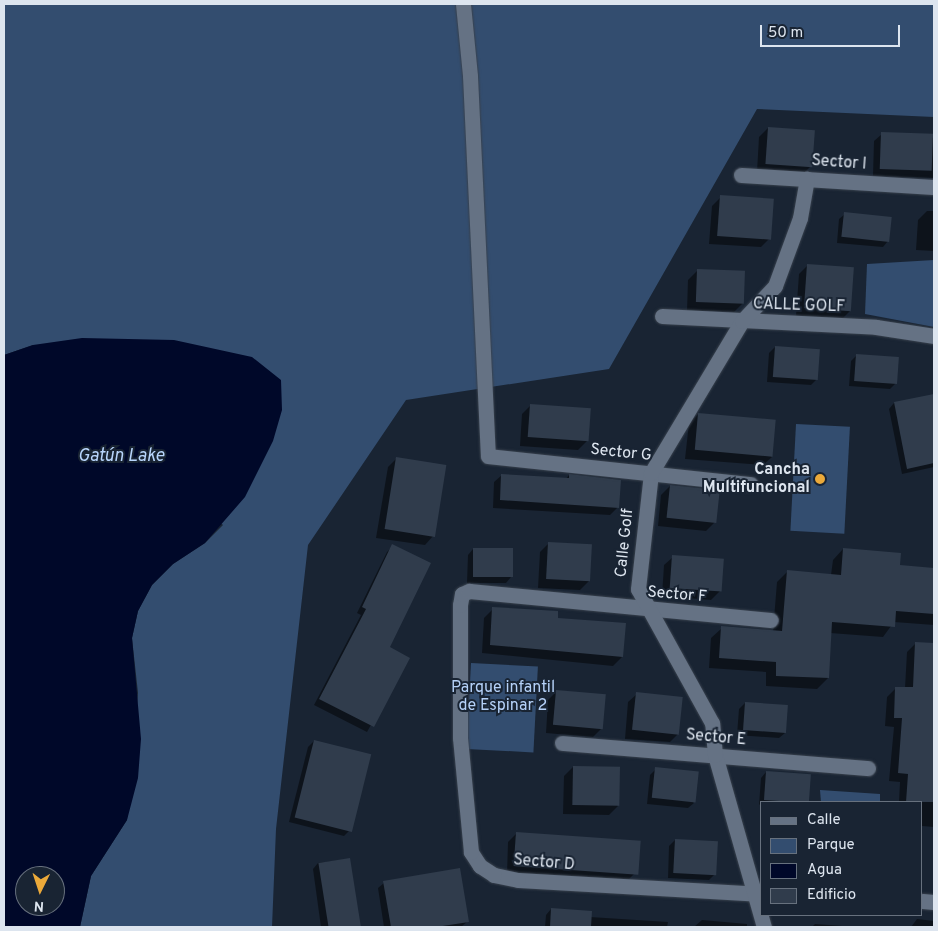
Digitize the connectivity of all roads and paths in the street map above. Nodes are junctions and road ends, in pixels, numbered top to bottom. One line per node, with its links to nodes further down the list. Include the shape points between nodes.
1 (463, 4): 8 (street, Sector G, via 470,76 488,456)
2 (741, 175): 3 (street, Sector I)
3 (807, 179): 4 (street, Sector I); 6 (street, Calle Golf, via 800,218 775,286)
4 (934, 187)
5 (662, 316): 6 (street, CALLE GOLF)
6 (742, 321): 7 (street, CALLE GOLF, via 876,327); 8 (street, Calle Golf)
7 (934, 336)
8 (651, 474): 9 (street, Sector G); 11 (street, Calle Golf, via 638,589)
9 (751, 484)
10 (462, 594): 11 (street, Sector F, via 469,591); 16 (street, Sector D, via 460,738 471,852 480,866 494,875 518,880)
11 (647, 610): 12 (street, Sector F); 14 (street, Calle Golf, via 712,723)
12 (771, 620)
13 (562, 743): 14 (street, Sector E)
14 (715, 755): 15 (street, Sector E); 16 (street, Calle Golf)
15 (868, 768)
16 (759, 894)

